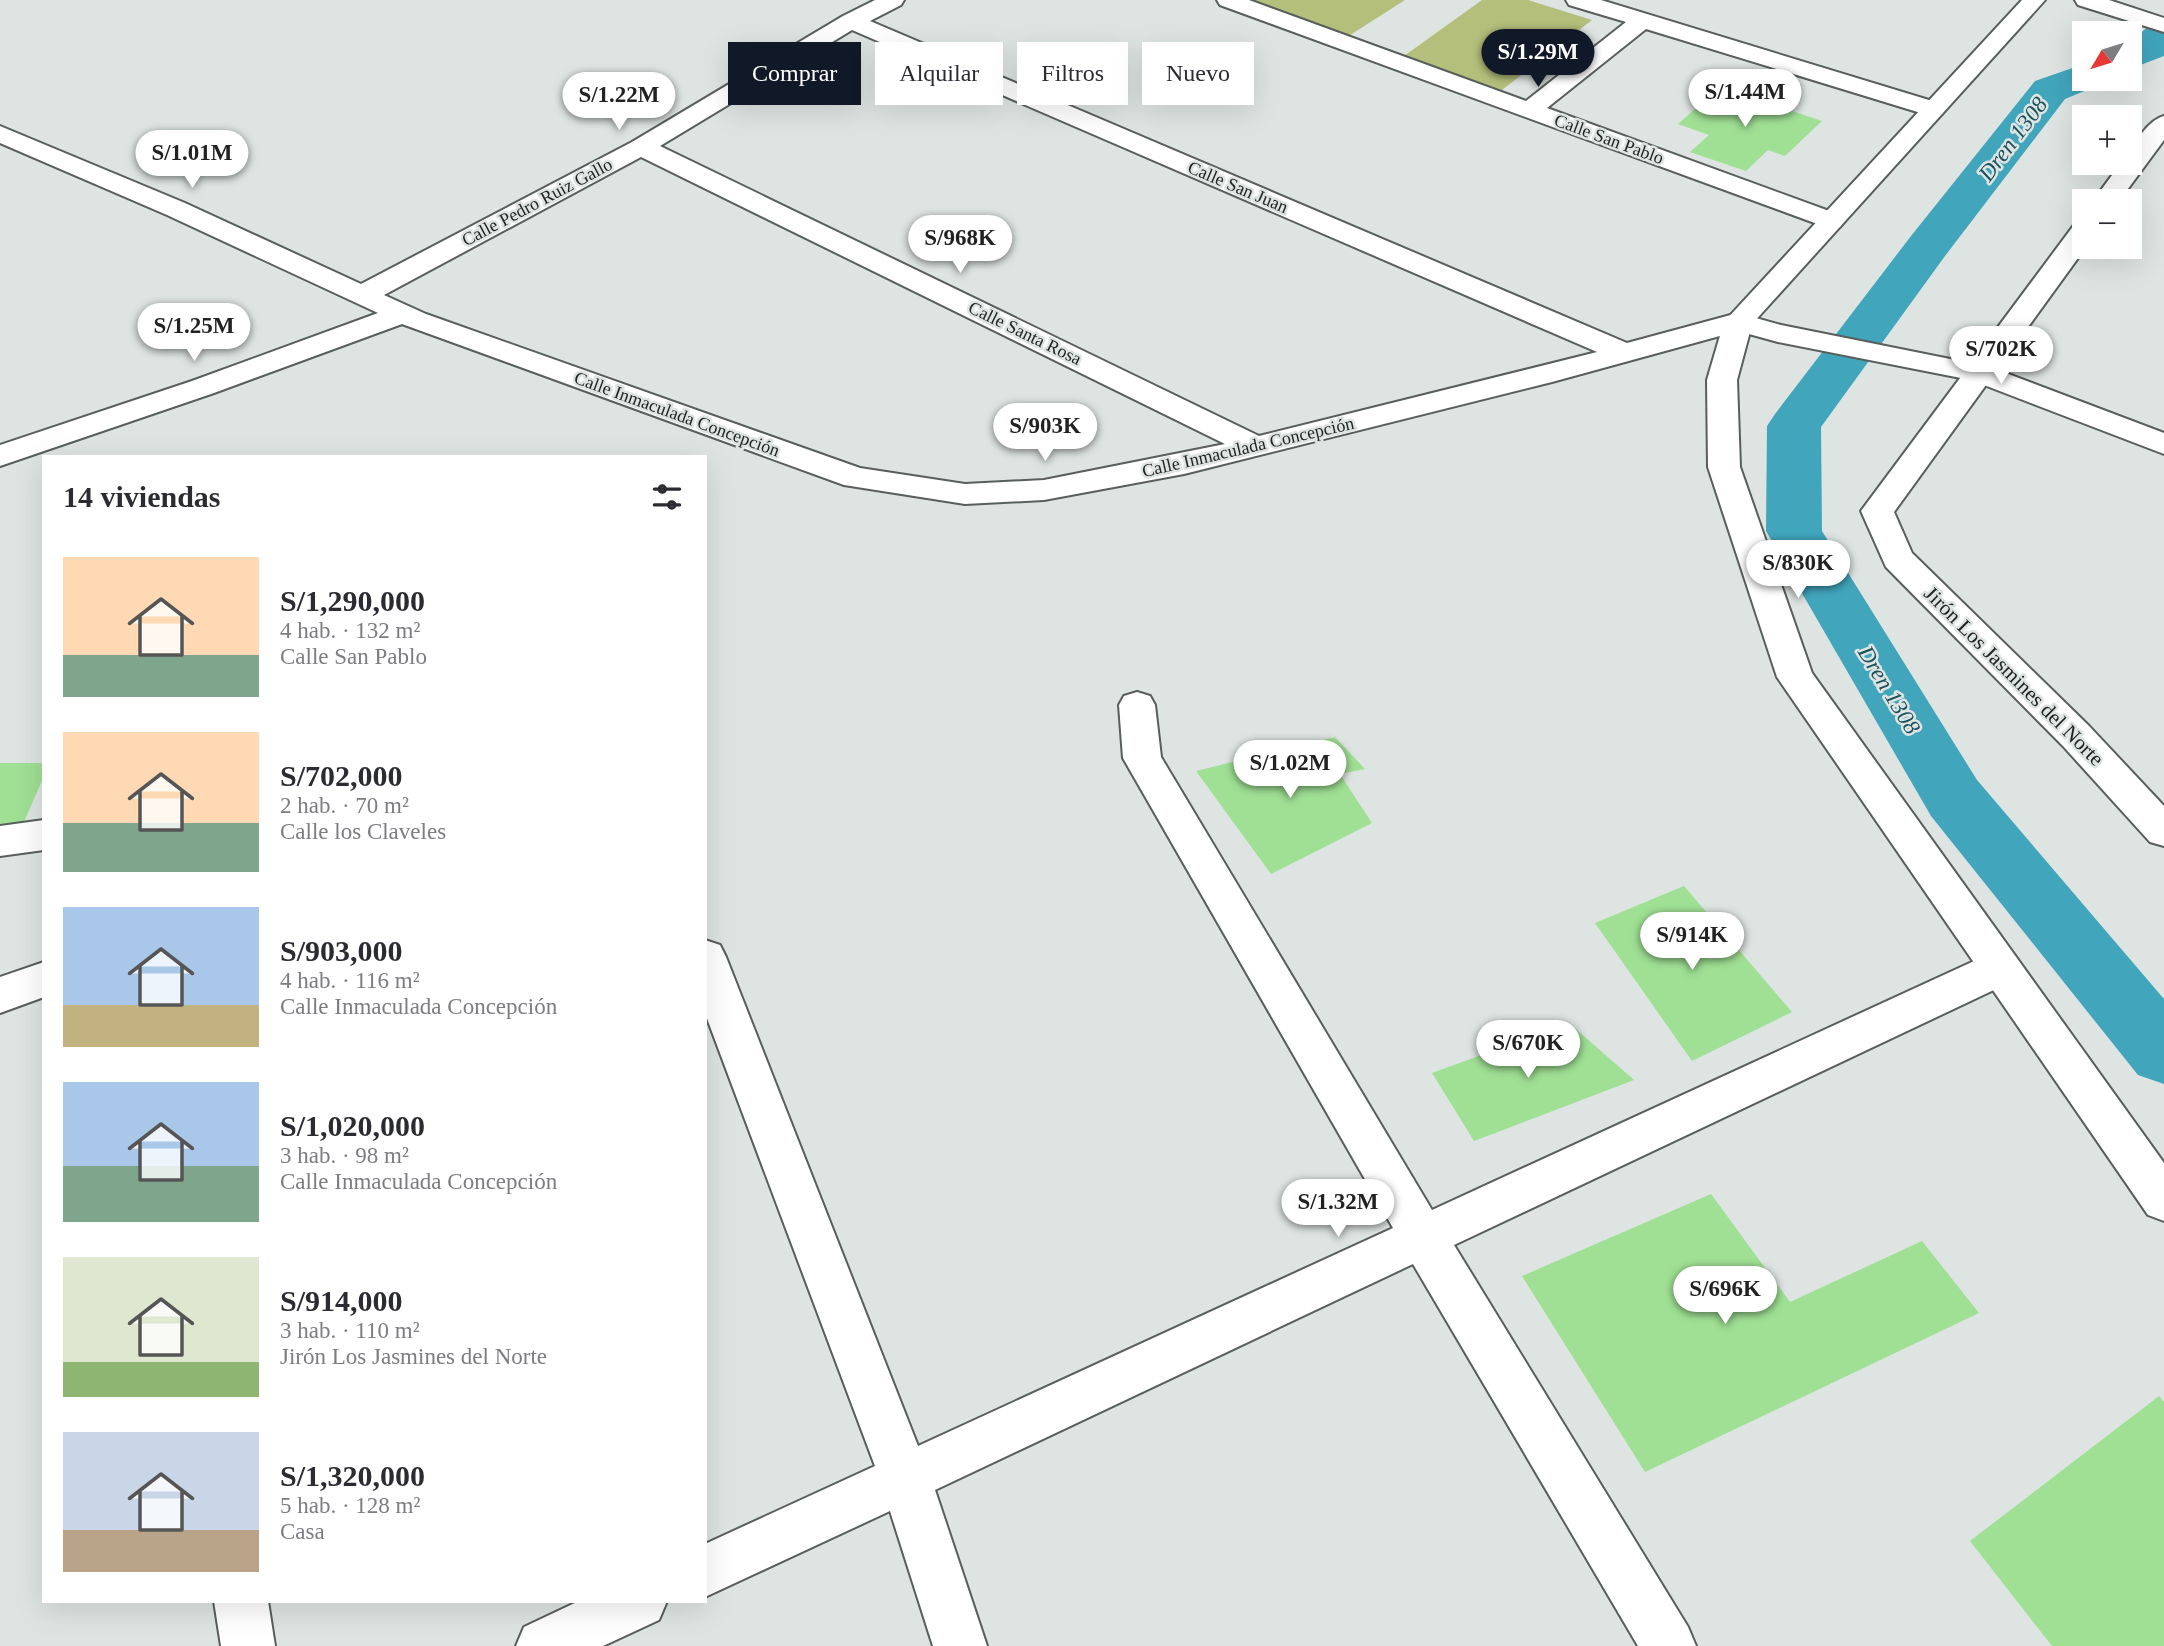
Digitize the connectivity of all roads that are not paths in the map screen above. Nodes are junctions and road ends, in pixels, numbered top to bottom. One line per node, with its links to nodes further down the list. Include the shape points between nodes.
1 (893, 0): 8 (street, Calle Pedro Ruiz Gallo)
2 (1228, 0): 11 (street, Calle San Pablo)
3 (1577, 0): 7 (street)
4 (2034, 0): 10 (street)
5 (2086, 0): 6 (street)
6 (2112, 3): 9 (street)
7 (1643, 20): 10 (street); 11 (street)
8 (851, 21): 14 (street, Calle Pedro Ruiz Gallo); 21 (street, Calle San Juan)
9 (2164, 25)
10 (1933, 109): 16 (street)
11 (1530, 110): 16 (street, Calle San Pablo)
12 (2164, 123): 15 (street)
13 (0, 134): 18 (street, Calle Inmaculada Concepción)
14 (641, 147): 18 (street, Calle Pedro Ruiz Gallo); 24 (street, Calle Santa Rosa)
15 (2115, 189)
16 (1831, 221): 20 (street)
17 (2072, 247): 22 (street)
18 (362, 295): 19 (street, Calle Inmaculada Concepción)
19 (403, 314): 24 (street, Calle Inmaculada Concepción, via 855,478 965,494 1044,490); 25 (street)
20 (1738, 322): 21 (street, Calle Inmaculada Concepción); 22 (street); 31 (street, via 1722,380 1724,467 1795,677)
21 (1625, 353): 24 (street, Calle Inmaculada Concepción)
22 (1979, 373): 23 (street); 27 (street, Jirón Los Jasmines del Norte, via 1877,511 1898,559 2076,736)
23 (2164, 443)
24 (1257, 446)
25 (0, 456)
26 (1137, 705): 35 (street, via 1142,758)
27 (2164, 831)
28 (42, 835): 29 (street)
29 (0, 841)
30 (707, 962): 36 (street)
31 (2000, 968): 34 (street); 35 (street)
32 (42, 980): 33 (street)
33 (0, 995)
34 (2164, 1200)
35 (1423, 1237): 36 (street); 43 (street)
36 (905, 1478): 37 (street); 42 (street)
37 (707, 1570)
38 (241, 1603): 40 (street)
39 (635, 1603): 41 (street)
40 (248, 1646)
41 (543, 1646)
42 (960, 1646)
43 (1670, 1646)

